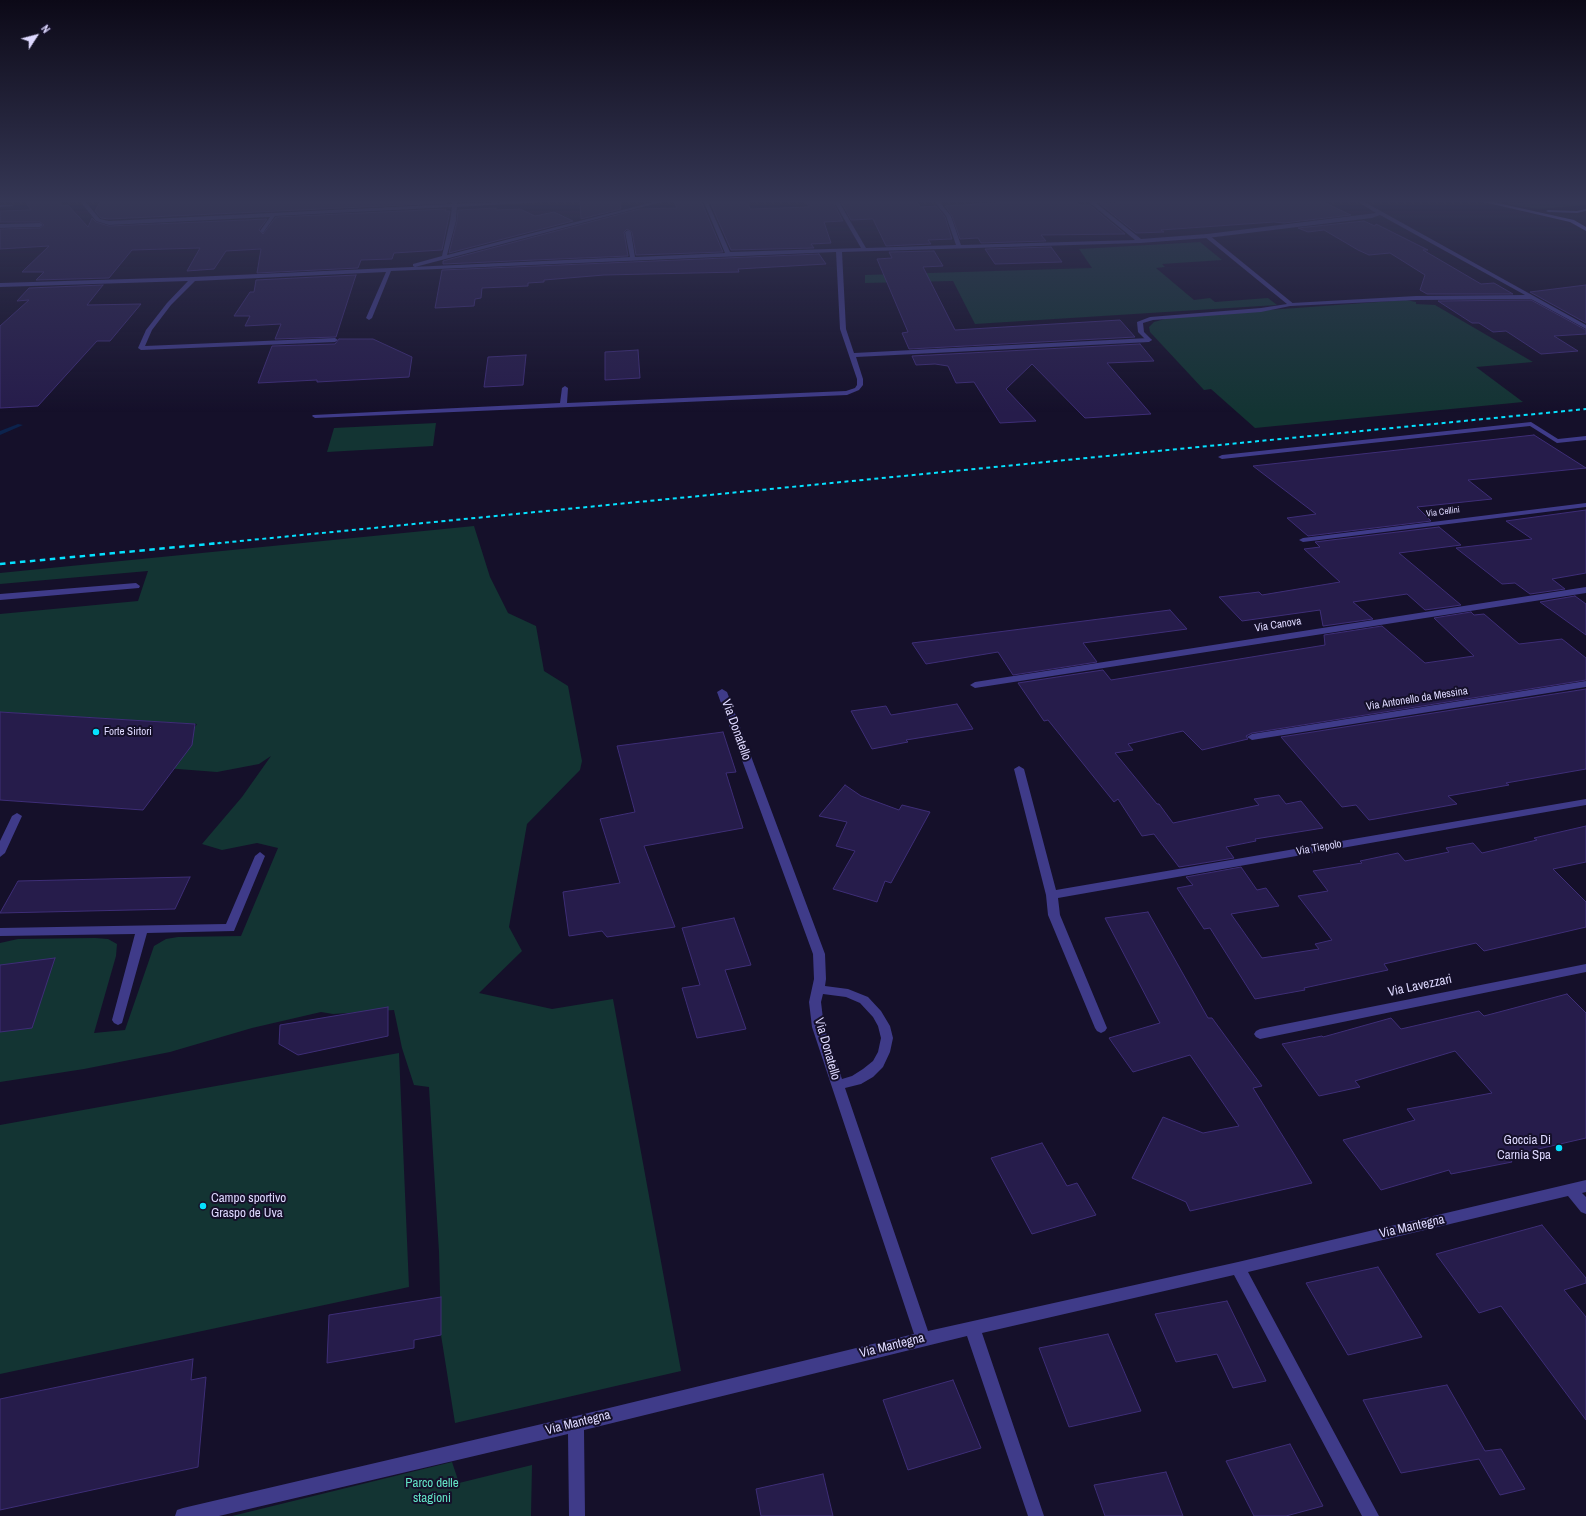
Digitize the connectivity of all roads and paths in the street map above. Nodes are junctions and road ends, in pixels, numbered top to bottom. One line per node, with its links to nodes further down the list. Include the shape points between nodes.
1 (389, 270): 10 (street)
2 (373, 271): 6 (street)
3 (841, 271): 13 (street, via 843,329)
4 (1250, 271): 9 (street)
5 (1483, 271): 8 (street)
6 (193, 279): 7 (street); 12 (street, via 149,330 141,348)
7 (0, 284)
8 (1530, 297): 9 (street, via 1416,298); 11 (street)
9 (1292, 305): 13 (street, via 1261,310 1152,318 1140,322 1141,332 1149,340)
10 (369, 318)
11 (1586, 327)
12 (335, 340)
13 (853, 356): 15 (street, via 860,385 847,393)
14 (565, 388): 15 (street)
15 (563, 406): 16 (street)
16 (315, 416)
17 (1586, 438): 18 (street, via 1557,441 1531,424)
18 (1222, 457)
19 (1586, 504): 20 (street, Via Cellini)
20 (1303, 540)
21 (136, 586): 23 (street)
22 (1586, 590): 25 (street, Via Canova)
23 (0, 597)
24 (1586, 684): 27 (street, Via Antonello da Messina)
25 (975, 685)
26 (722, 692): 37 (street, Via Donatello, via 820,954 820,979)
27 (1252, 737)
28 (1019, 769): 33 (street)
29 (1586, 802): 33 (street, Via Tiepolo)
30 (17, 816): 31 (street)
31 (0, 853)
32 (260, 856): 34 (street, via 230,928)
33 (1052, 895): 39 (street, via 1054,914)
34 (142, 929): 35 (street); 38 (street)
35 (0, 932)
36 (1586, 968): 40 (street, Via Lavezzari)
37 (817, 989): 41 (street, Via Donatello, via 815,1002 818,1027); 41 (street, via 848,993 864,1000 884,1026 887,1038 878,1064 856,1080)
38 (118, 1020)
39 (1101, 1028)
40 (1260, 1034)
41 (838, 1085): 47 (street, Via Donatello)
42 (1586, 1186): 43 (street, Via Mantegna)
43 (1571, 1190): 44 (street); 45 (street, Via Mantegna)
44 (1586, 1208)
45 (1238, 1268): 46 (street, Via Mantegna); 52 (street)
46 (972, 1327): 47 (street, Via Mantegna); 51 (street)
47 (922, 1339): 48 (street, Via Mantegna)
48 (576, 1424): 49 (street, Via Mantegna); 50 (street)
49 (183, 1516)
50 (577, 1516)
51 (1036, 1516)
52 (1371, 1516)

